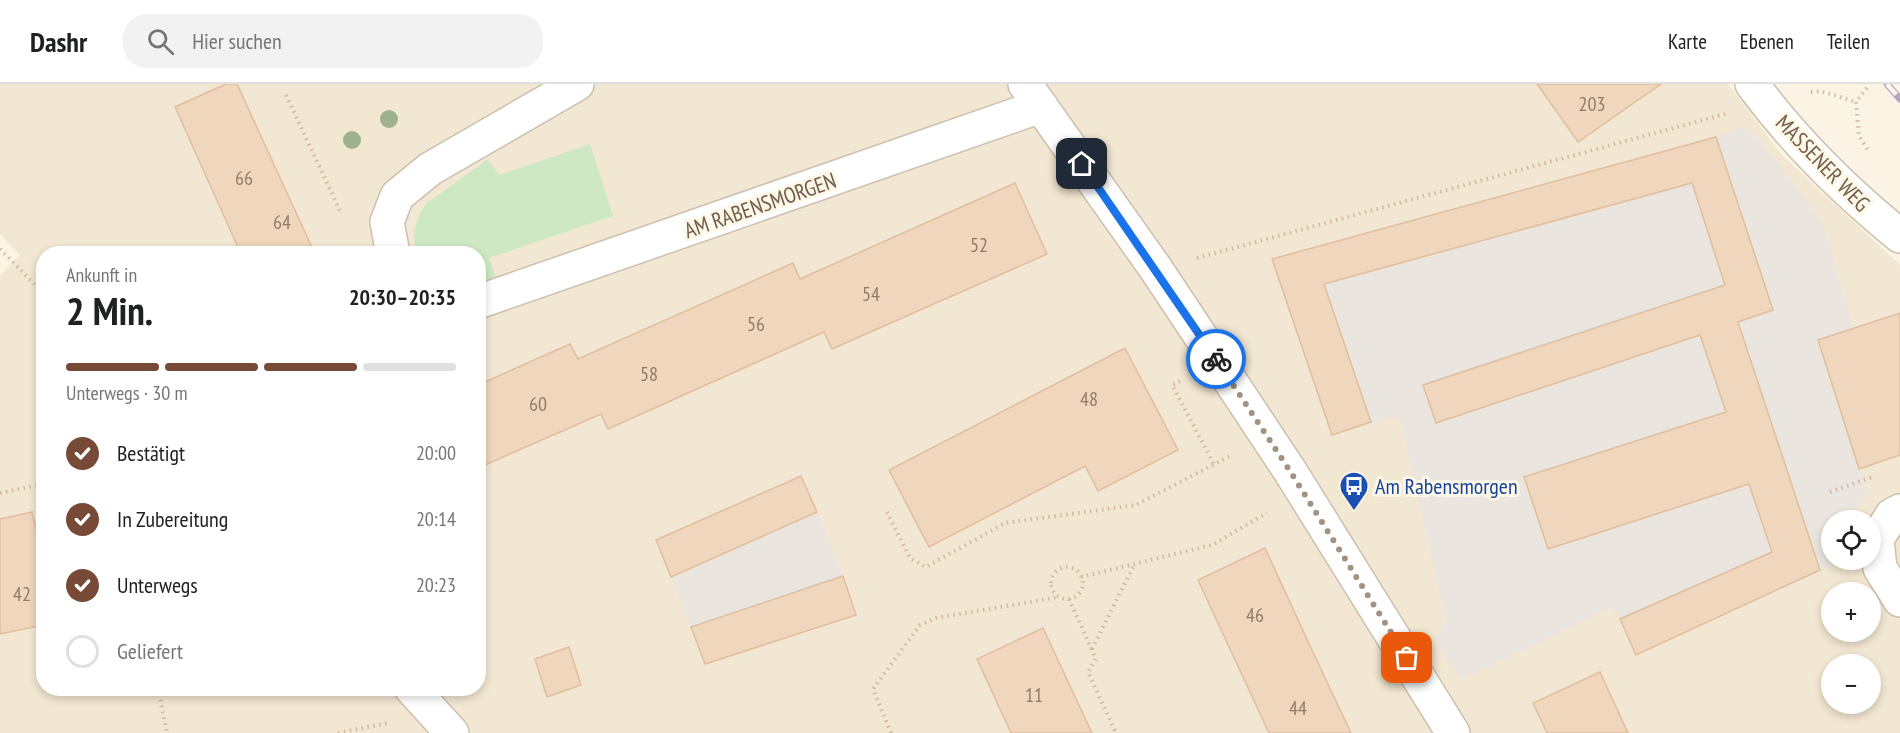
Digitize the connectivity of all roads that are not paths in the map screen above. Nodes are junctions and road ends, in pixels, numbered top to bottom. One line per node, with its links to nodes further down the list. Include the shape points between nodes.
1 (577, 84): 5 (street, via 430,169 398,196 387,222)
2 (1752, 84): 4 (street, MASSENER WEG, via 1807,151)
3 (1033, 95): 6 (street, AM RABENSMORGEN); 11 (street, AM RABENSMORGEN, via 1290,471)
4 (1900, 236)
5 (392, 246)
6 (486, 299)
7 (1900, 511): 8 (street, via 1892,515 1877,539 1880,568)
8 (1900, 600)
9 (418, 696): 10 (street)
10 (452, 733)
11 (1453, 733)

